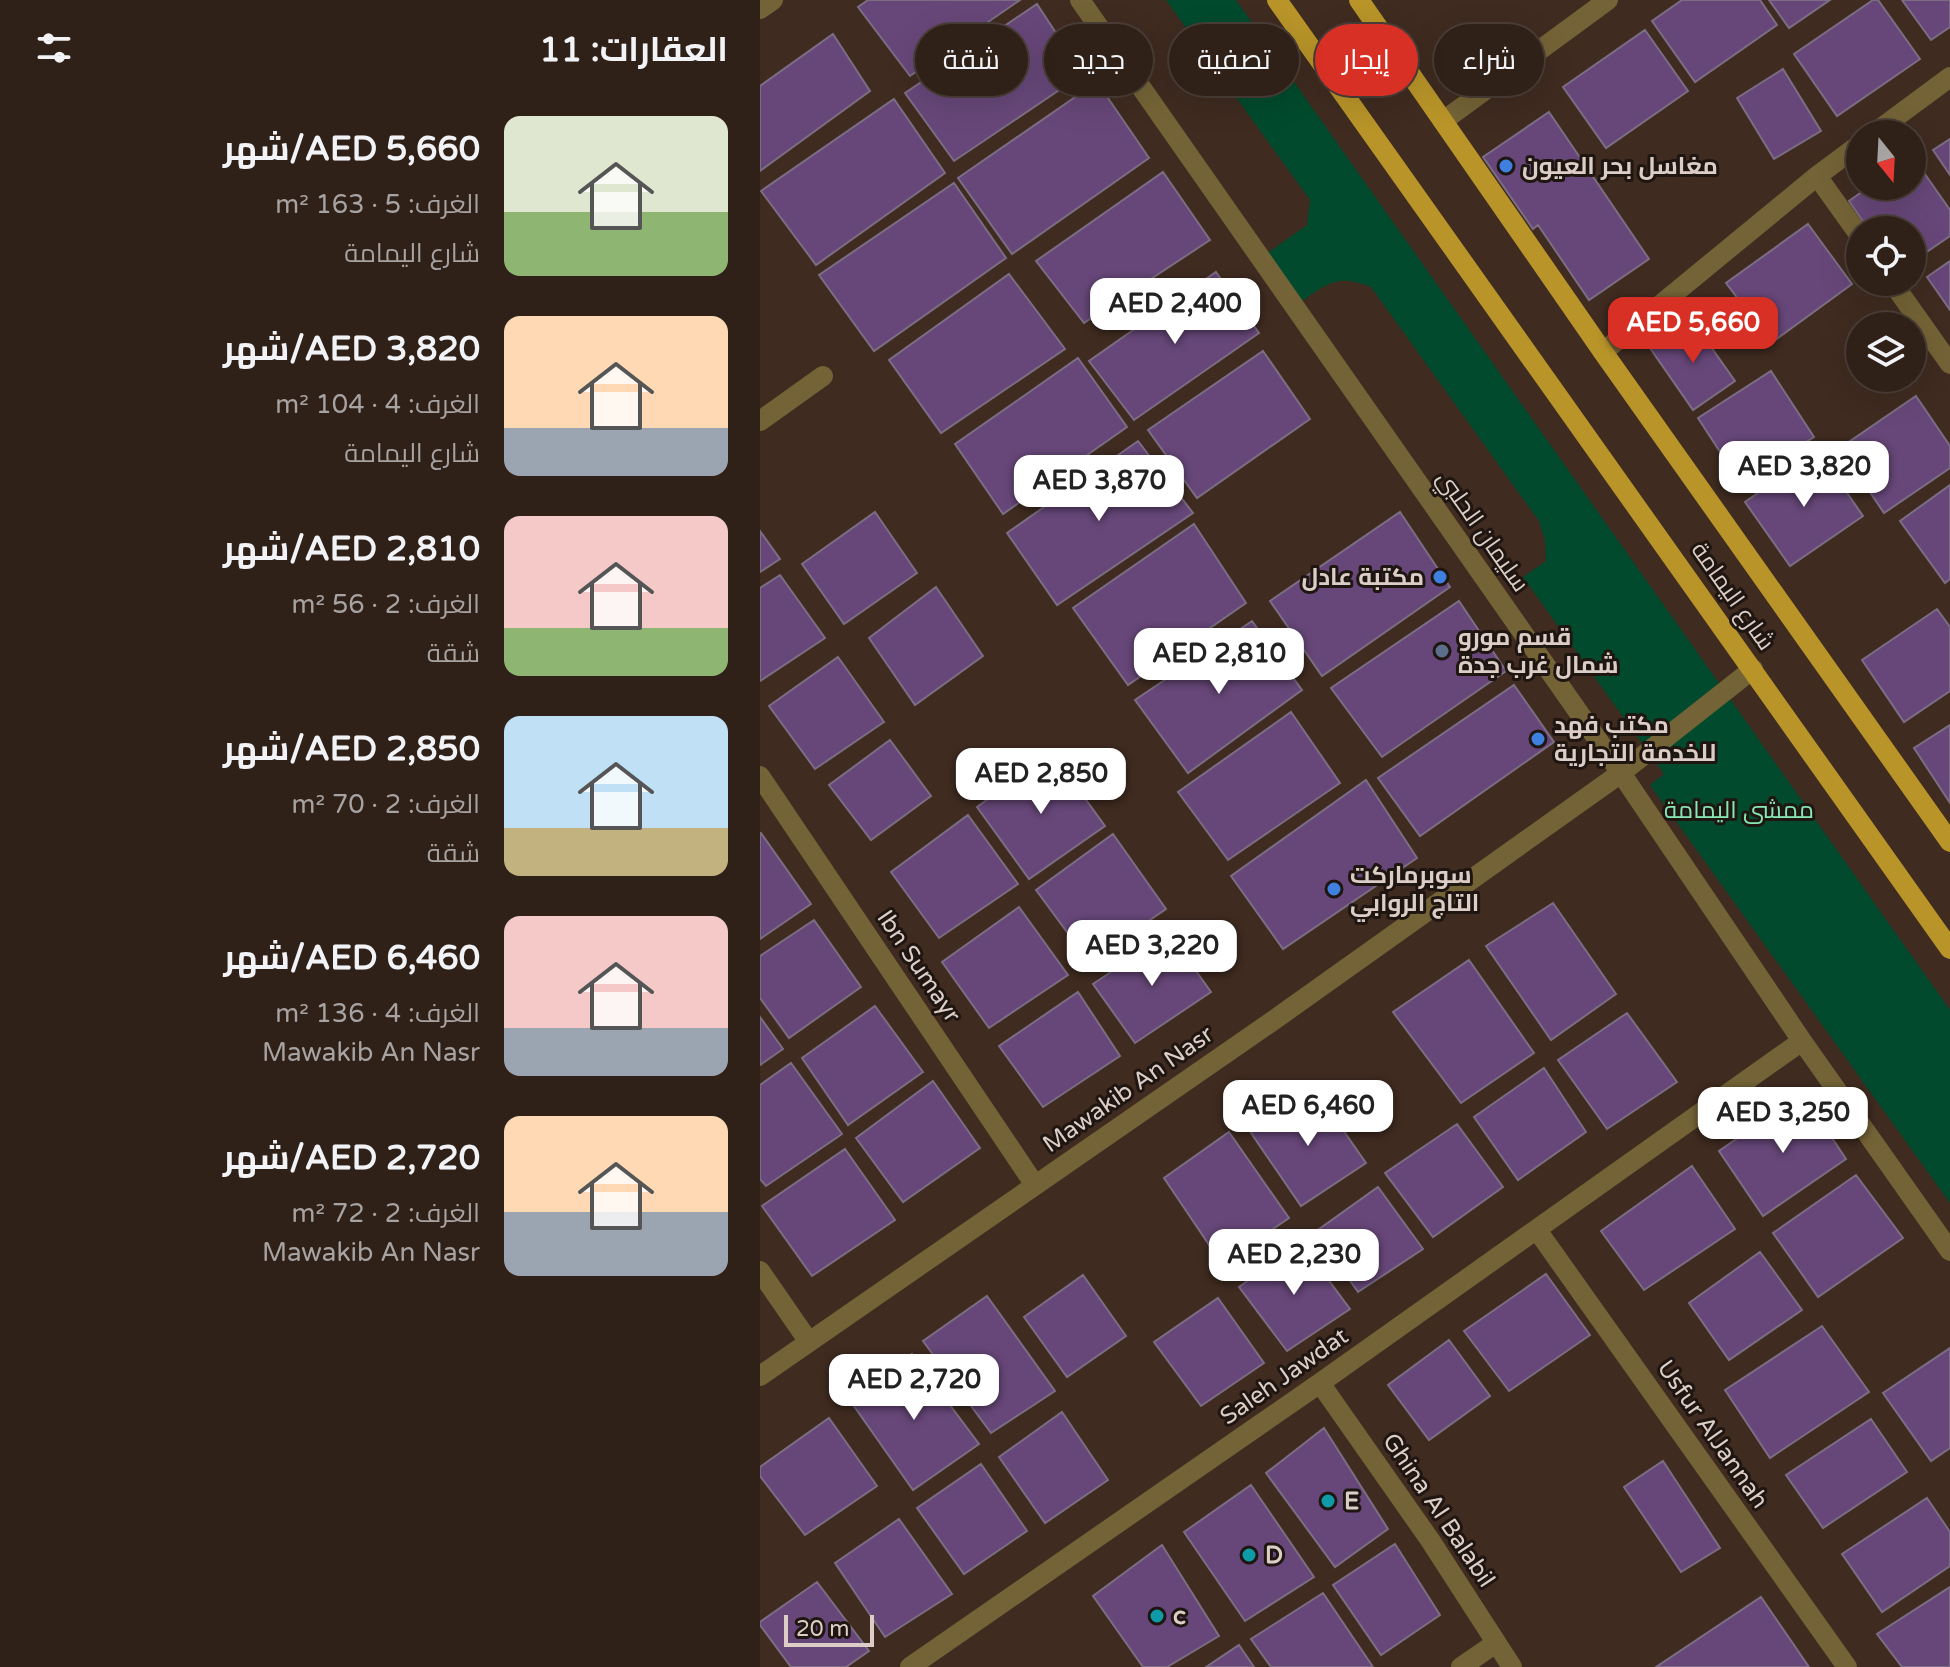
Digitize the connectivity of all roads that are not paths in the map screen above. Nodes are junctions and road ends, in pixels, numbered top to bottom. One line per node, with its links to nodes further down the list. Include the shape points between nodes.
1 (773, 0): 6 (street)
2 (1080, 0): 19 (street, سليمان الحلبي)
3 (1277, 0): 18 (main road, شارع اليمامة)
4 (1359, 0): 9 (main road, شارع اليمامة)
5 (1608, 0): 9 (street)
6 (760, 9)
7 (1950, 77): 8 (street)
8 (1892, 120)
9 (1443, 121): 14 (main road, شارع اليمامة)
10 (1846, 154): 11 (street)
11 (1817, 176): 12 (street); 14 (street)
12 (1846, 216)
13 (1902, 296): 15 (street)
14 (1603, 352): 21 (main road, شارع اليمامة)
15 (1950, 364)
16 (823, 376): 17 (street)
17 (760, 421)
18 (1753, 669): 19 (street, Mawakib An Nasr); 22 (main road, شارع اليمامة)
19 (1621, 773): 23 (street, سليمان الحلبي); 24 (street, Mawakib An Nasr)
20 (760, 776): 24 (street, Ibn Sumayr)
21 (1950, 842)
22 (1950, 949)
23 (1802, 1041): 25 (street, Saleh Jawdat); 26 (street, سليمان الحلبي)
24 (1035, 1185): 28 (street, Mawakib An Nasr)
25 (1537, 1230): 30 (street, Saleh Jawdat); 35 (street, Usfur AlJannah)
26 (1950, 1251)
27 (760, 1271): 28 (street)
28 (809, 1342): 29 (street, Mawakib An Nasr)
29 (760, 1376)
30 (1320, 1383): 31 (street, Ghina Al Balabil); 32 (street, Saleh Jawdat)
31 (1496, 1643): 33 (street); 34 (street, Ghina Al Balabil)
32 (910, 1667)
33 (1461, 1667)
34 (1512, 1667)
35 (1847, 1667)

